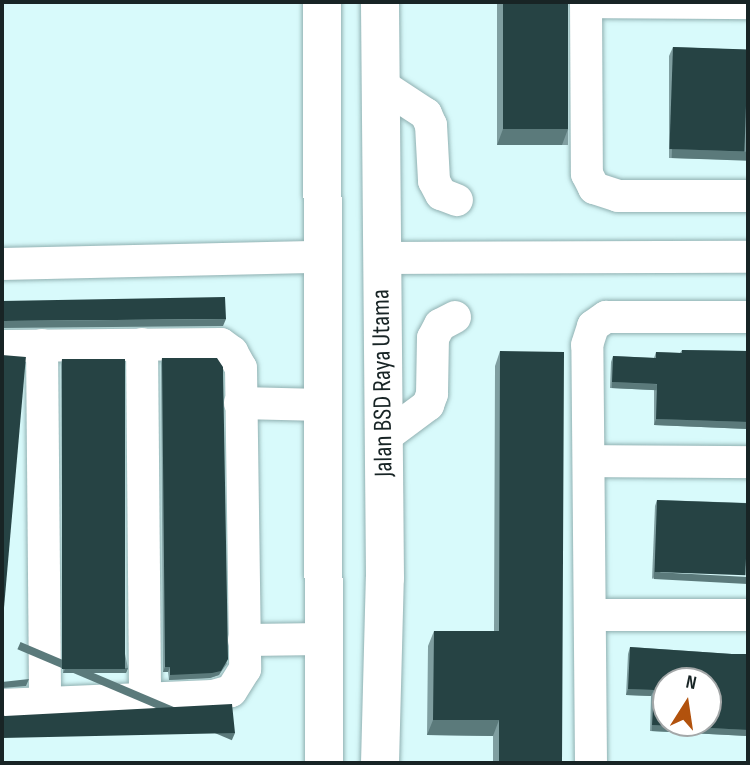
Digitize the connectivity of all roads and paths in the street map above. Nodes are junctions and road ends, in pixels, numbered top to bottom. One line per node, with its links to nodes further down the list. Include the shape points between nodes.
1 (322, 2): 8 (main road)
2 (380, 2): 5 (main road, Jalan BSD Raya Utama)
3 (586, 2): 4 (street); 6 (street, via 587,174 594,188 618,196)
4 (748, 3)
5 (380, 84): 7 (street, via 426,114 431,125 434,181 441,194); 10 (main road, Jalan BSD Raya Utama)
6 (748, 196)
7 (457, 201)
8 (322, 257): 11 (street); 18 (main road)
9 (748, 257): 10 (street)
10 (381, 258): 19 (main road, Jalan BSD Raya Utama)
11 (2, 264)
12 (455, 317): 19 (street, via 440,325 433,338 428,405)
13 (748, 317): 20 (street, via 606,317 593,326 587,345)
14 (142, 344): 16 (street); 17 (street, via 221,344 241,368); 26 (street)
15 (2, 345): 16 (street)
16 (43, 345): 27 (street)
17 (240, 403): 18 (street); 25 (street)
18 (323, 405): 24 (main road)
19 (385, 437): 30 (main road, Jalan BSD Raya Utama)
20 (589, 461): 21 (street); 22 (street)
21 (748, 462)
22 (592, 615): 23 (street); 31 (street)
23 (748, 615)
24 (326, 639): 25 (street); 29 (main road)
25 (244, 640): 26 (street, via 245,669 231,691)
26 (145, 698): 27 (street)
27 (45, 703): 28 (street)
28 (2, 705)
29 (324, 763)
30 (380, 763)
31 (591, 763)

